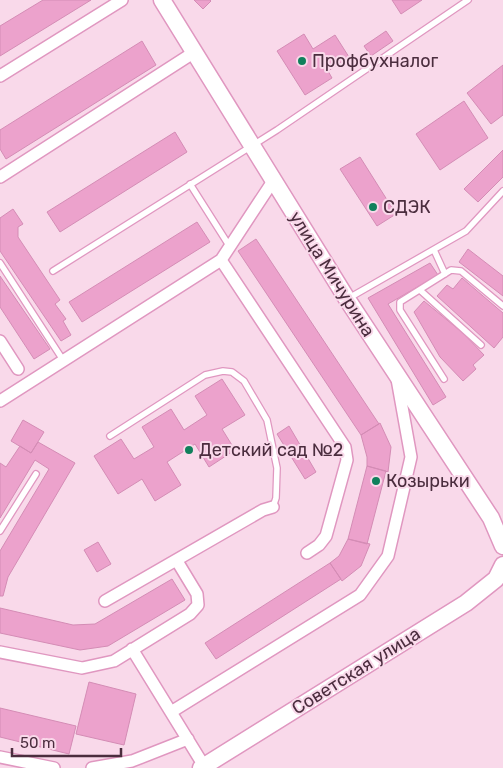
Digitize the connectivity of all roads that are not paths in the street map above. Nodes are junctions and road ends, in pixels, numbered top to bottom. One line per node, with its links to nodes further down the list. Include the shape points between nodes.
1 (122, 0): 5 (street)
2 (162, 0): 4 (street, улица Мичурина)
3 (468, 0): 6 (lane)
4 (193, 53): 6 (street, улица Мичурина); 7 (street)
5 (0, 76)
6 (251, 145): 8 (street, улица Мичурина); 9 (lane)
7 (0, 177)
8 (273, 181): 11 (street); 18 (street, улица Мичурина)
9 (190, 184): 11 (lane); 15 (lane)
10 (503, 191): 12 (lane, via 466,231)
11 (230, 247): 13 (street)
12 (434, 250): 16 (lane); 18 (lane)
13 (221, 260): 22 (street); 32 (street, via 345,447 348,460 326,536)
14 (0, 264): 22 (lane)
15 (53, 271)
16 (444, 274): 17 (lane); 19 (lane, via 451,270 460,271)
17 (421, 291): 21 (lane); 25 (lane, via 400,302 400,310)
18 (347, 299): 24 (street, улица Мичурина)
19 (503, 306)
20 (0, 341): 23 (street)
21 (481, 345)
22 (63, 360): 26 (street)
23 (18, 369)
24 (397, 376): 31 (street, улица Мичурина, via 490,518); 38 (street, via 411,457 388,556 360,595)
25 (444, 379)
26 (0, 401)
27 (110, 436): 29 (lane, via 205,375 232,372 244,381 267,420 277,468)
28 (36, 474): 30 (lane)
29 (273, 507): 33 (street)
30 (0, 531)
31 (503, 546)
32 (307, 553)
33 (177, 561): 35 (street); 36 (street, via 197,594 198,605 190,614)
34 (503, 565): 41 (street, Советская улица, via 496,579 466,603)
35 (105, 601)
36 (132, 649): 37 (street, via 114,661 82,668); 38 (street)
37 (0, 652)
38 (171, 712): 39 (street)
39 (188, 739): 41 (street); 43 (street, via 132,760)
40 (0, 757): 42 (street)
41 (202, 767)
42 (54, 768)
43 (92, 768)

